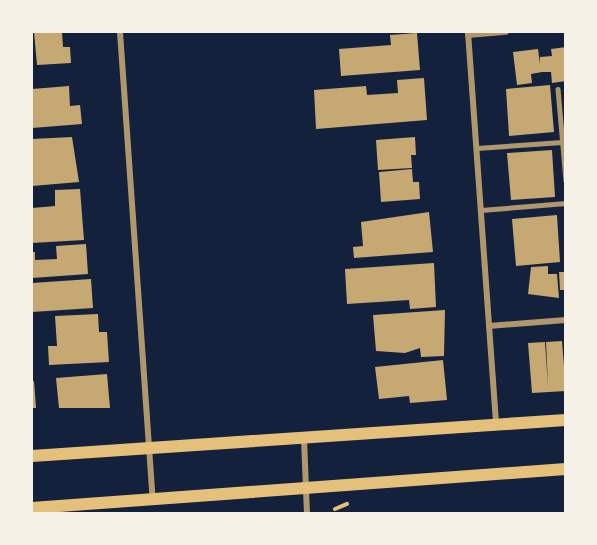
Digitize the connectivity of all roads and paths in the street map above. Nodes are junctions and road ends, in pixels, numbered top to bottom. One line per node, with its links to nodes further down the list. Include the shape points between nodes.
1 (120, 32): 15 (street)
2 (506, 32): 3 (street)
3 (468, 33): 6 (street)
4 (558, 89): 5 (lane)
5 (562, 142): 6 (lane); 7 (lane)
6 (477, 148): 9 (street)
7 (566, 181)
8 (566, 203): 9 (lane)
9 (481, 210): 11 (street)
10 (566, 320): 11 (street)
11 (489, 326): 13 (street)
12 (566, 420): 13 (main road)
13 (496, 426): 14 (main road)
14 (304, 439): 15 (main road); 18 (street)
15 (150, 450): 16 (main road); 19 (street)
16 (32, 456)
17 (566, 469): 18 (main road)
18 (307, 488): 19 (main road); 21 (street)
19 (153, 499): 20 (main road)
20 (32, 508)
21 (307, 513)

